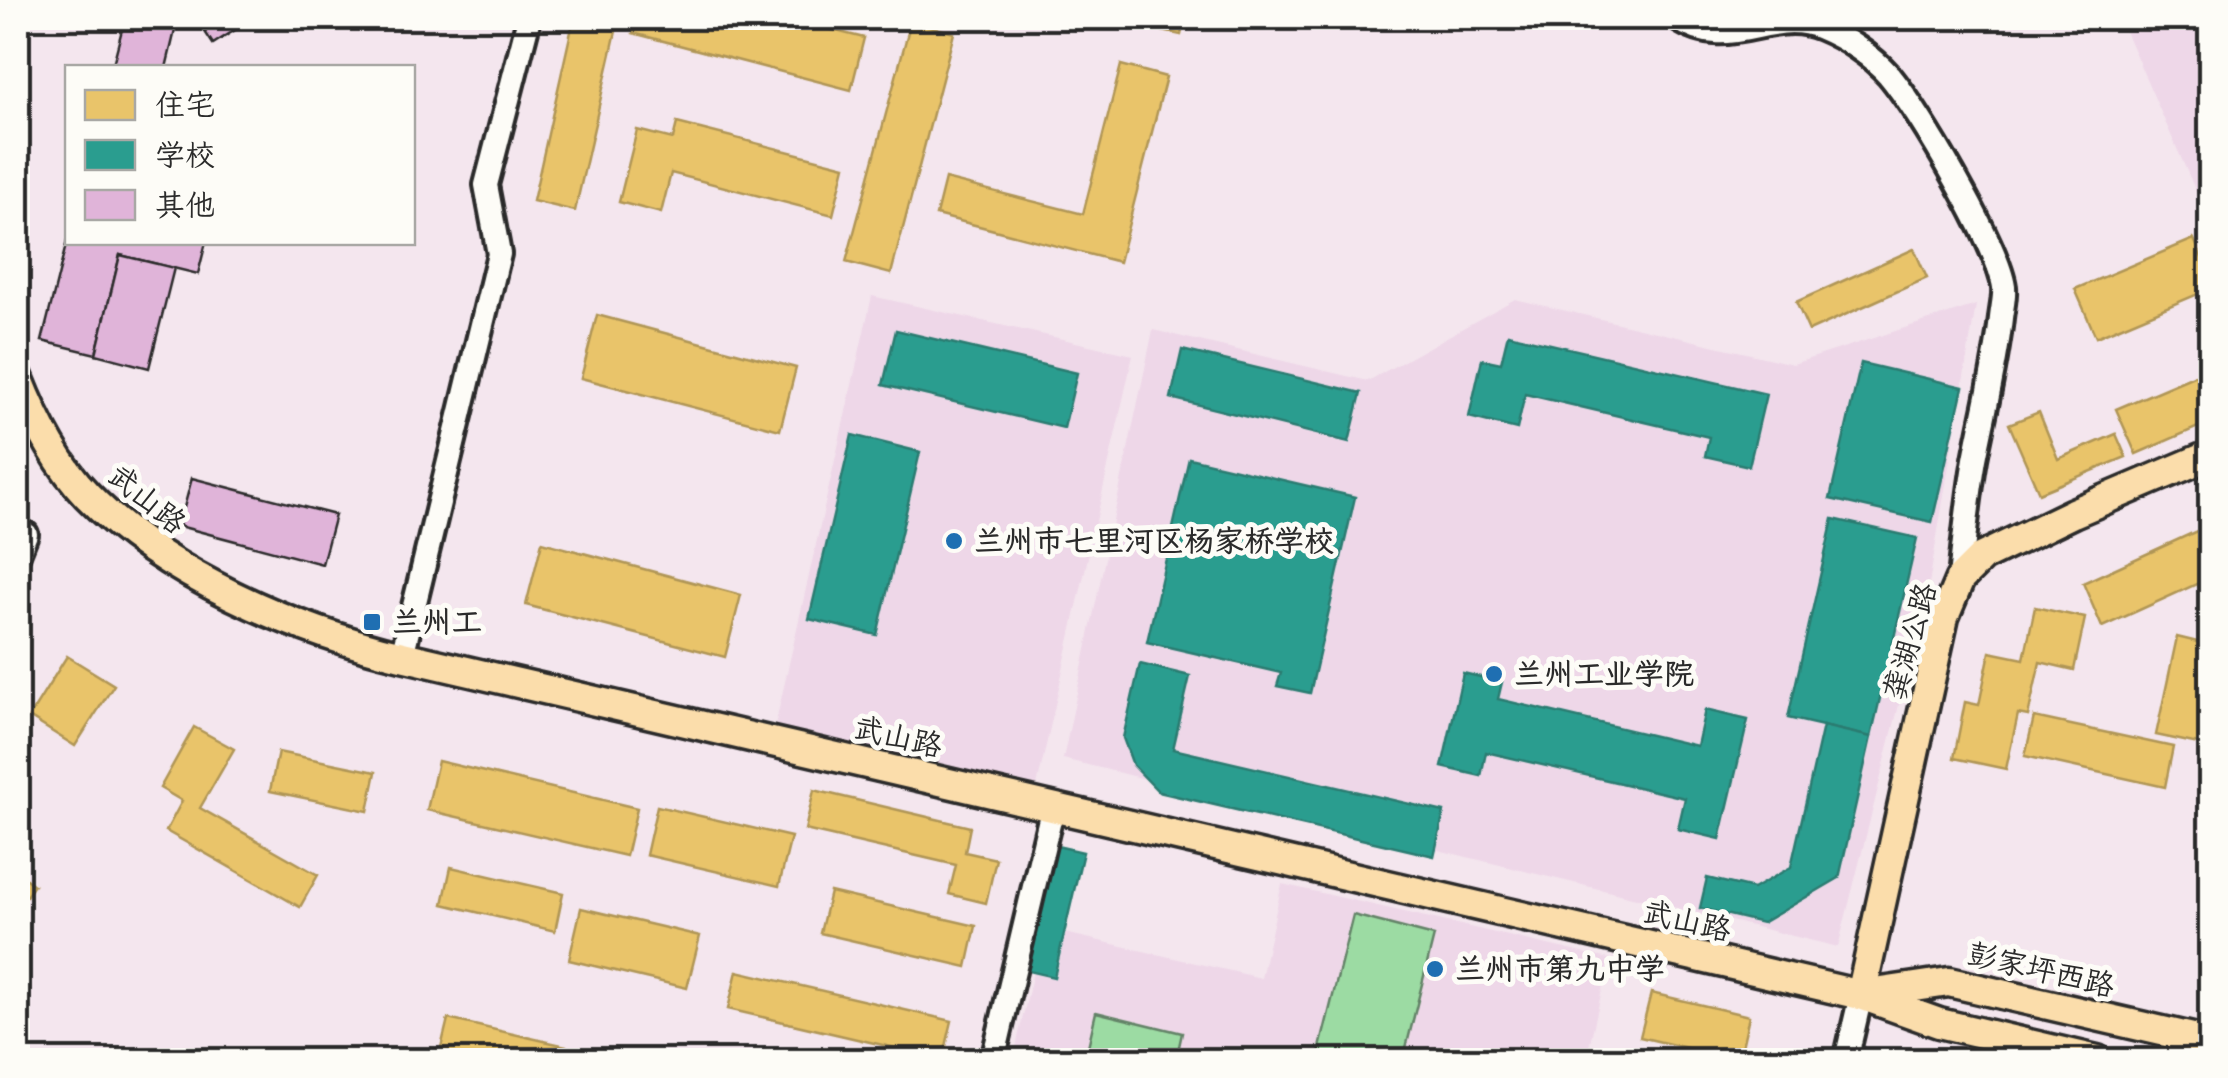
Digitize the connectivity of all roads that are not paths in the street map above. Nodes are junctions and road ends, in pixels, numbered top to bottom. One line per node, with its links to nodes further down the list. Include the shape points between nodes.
1 (528, 18): 8 (street, via 486,185 499,254)
2 (1676, 18): 7 (street, via 1706,34 1777,22 1818,26 1854,46 1914,108 1992,250 2004,288 1999,340)
3 (18, 377): 8 (main road, 武山路, via 56,455 86,494 127,529 234,596 298,625)
4 (2210, 455): 7 (main road, 龚湖公路, via 1982,556)
5 (18, 530): 6 (street, via 26,534)
6 (18, 554)
7 (1960, 580): 10 (main road, 龚湖公路, via 1944,617)
8 (402, 656): 9 (main road, 武山路)
9 (1053, 806): 10 (main road, 武山路); 12 (street)
10 (1862, 995): 11 (main road, 彭家坪西路, via 1949,982); 13 (street); 14 (main road, via 1939,1023)
11 (2210, 1042)
12 (994, 1060)
13 (1846, 1060)
14 (2098, 1060)

